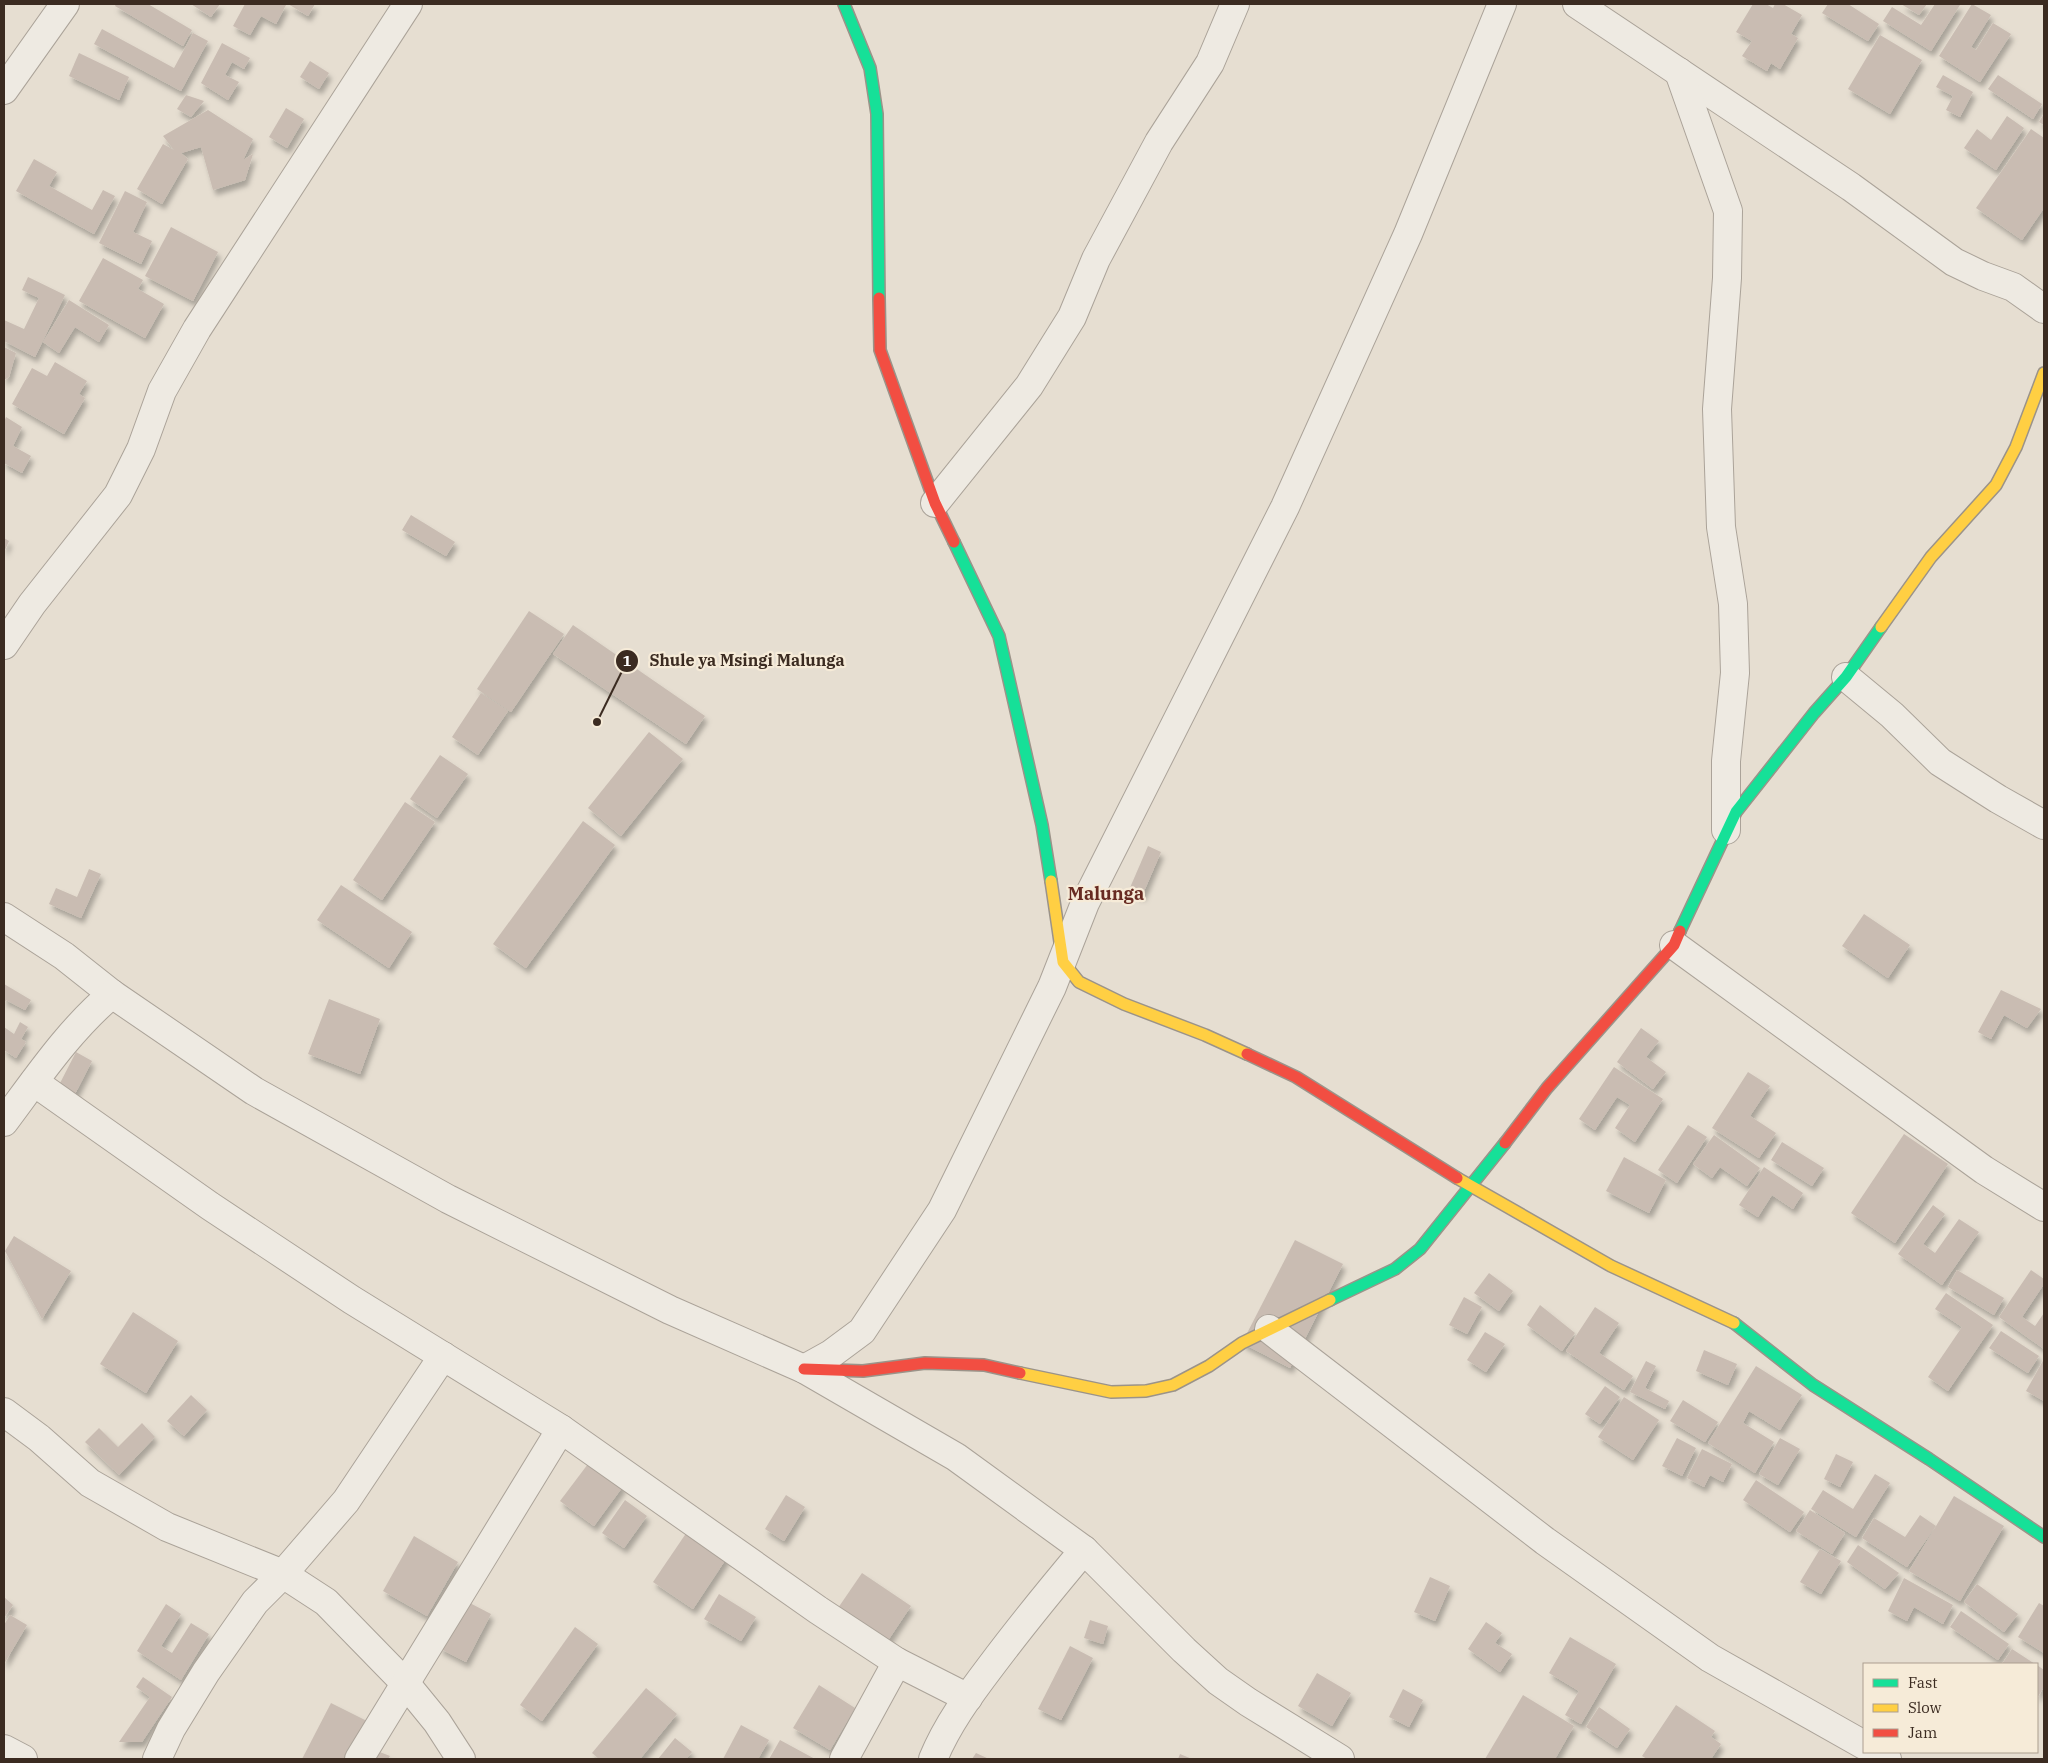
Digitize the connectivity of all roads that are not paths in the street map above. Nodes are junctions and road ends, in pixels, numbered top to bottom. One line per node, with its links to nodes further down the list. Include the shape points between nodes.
1 (65, 4): 8 (street)
2 (844, 4): 11 (street, via 870,68 877,114 880,350)
3 (1235, 4): 11 (street, via 1210,63 1159,142 1096,259 1072,317 1029,386)
4 (1502, 4): 18 (street, via 1408,234 1285,506 1085,903)
5 (1577, 4): 7 (street)
6 (404, 5): 12 (street, via 197,329 162,391 141,449 118,495)
7 (1679, 72): 9 (street, via 1851,187 1954,262 2013,287); 15 (street, via 1728,211 1727,278 1717,410 1721,528 1733,604 1735,673 1726,761)
8 (4, 90)
9 (2044, 309)
10 (2044, 373): 13 (street, via 2016,447 1996,484 1932,557)
11 (935, 503): 18 (street, via 999,636 1042,826)
12 (4, 644)
13 (1846, 677): 14 (street, via 1892,715 1940,762); 15 (street, via 1736,812)
14 (2044, 825)
15 (1726, 830): 17 (street)
16 (4, 918): 19 (street, via 64,956)
17 (1674, 945): 22 (street, via 1547,1088); 23 (street, via 1984,1170)
18 (1063, 962): 22 (street, via 1079,982 1101,994 1205,1035 1296,1077); 26 (street, via 942,1210 862,1331)
19 (112, 994): 20 (street, via 93,1010); 26 (street, via 254,1091 448,1199 670,1310)
20 (34, 1082): 21 (street); 25 (street, via 210,1206)
21 (4, 1122)
22 (1471, 1187): 24 (street, via 1420,1249 1395,1269); 29 (street, via 1611,1266 1723,1316 1813,1385)
23 (2044, 1207)
24 (1269, 1329): 26 (street, via 1173,1385 1146,1392 1111,1392 984,1365 925,1364 864,1371); 35 (street, via 1545,1541 1710,1658)
25 (443, 1356): 28 (street); 31 (street, via 346,1501)
26 (804, 1369): 30 (street, via 956,1457)
27 (4, 1412): 31 (street, via 90,1483 167,1526)
28 (561, 1429): 32 (street); 33 (street)
29 (2044, 1537)
30 (1084, 1550): 34 (street); 43 (street, via 1218,1681)
31 (283, 1574): 33 (street, via 326,1602); 38 (street, via 255,1602 206,1672 171,1729)
32 (897, 1662): 34 (street); 41 (street)
33 (406, 1684): 39 (street); 40 (street, via 437,1722)
34 (968, 1698): 42 (street)
35 (1863, 1745)
36 (4, 1749): 37 (street)
37 (23, 1759)
38 (157, 1759)
39 (359, 1759)
40 (461, 1759)
41 (844, 1759)
42 (933, 1759)
43 (1340, 1759)

